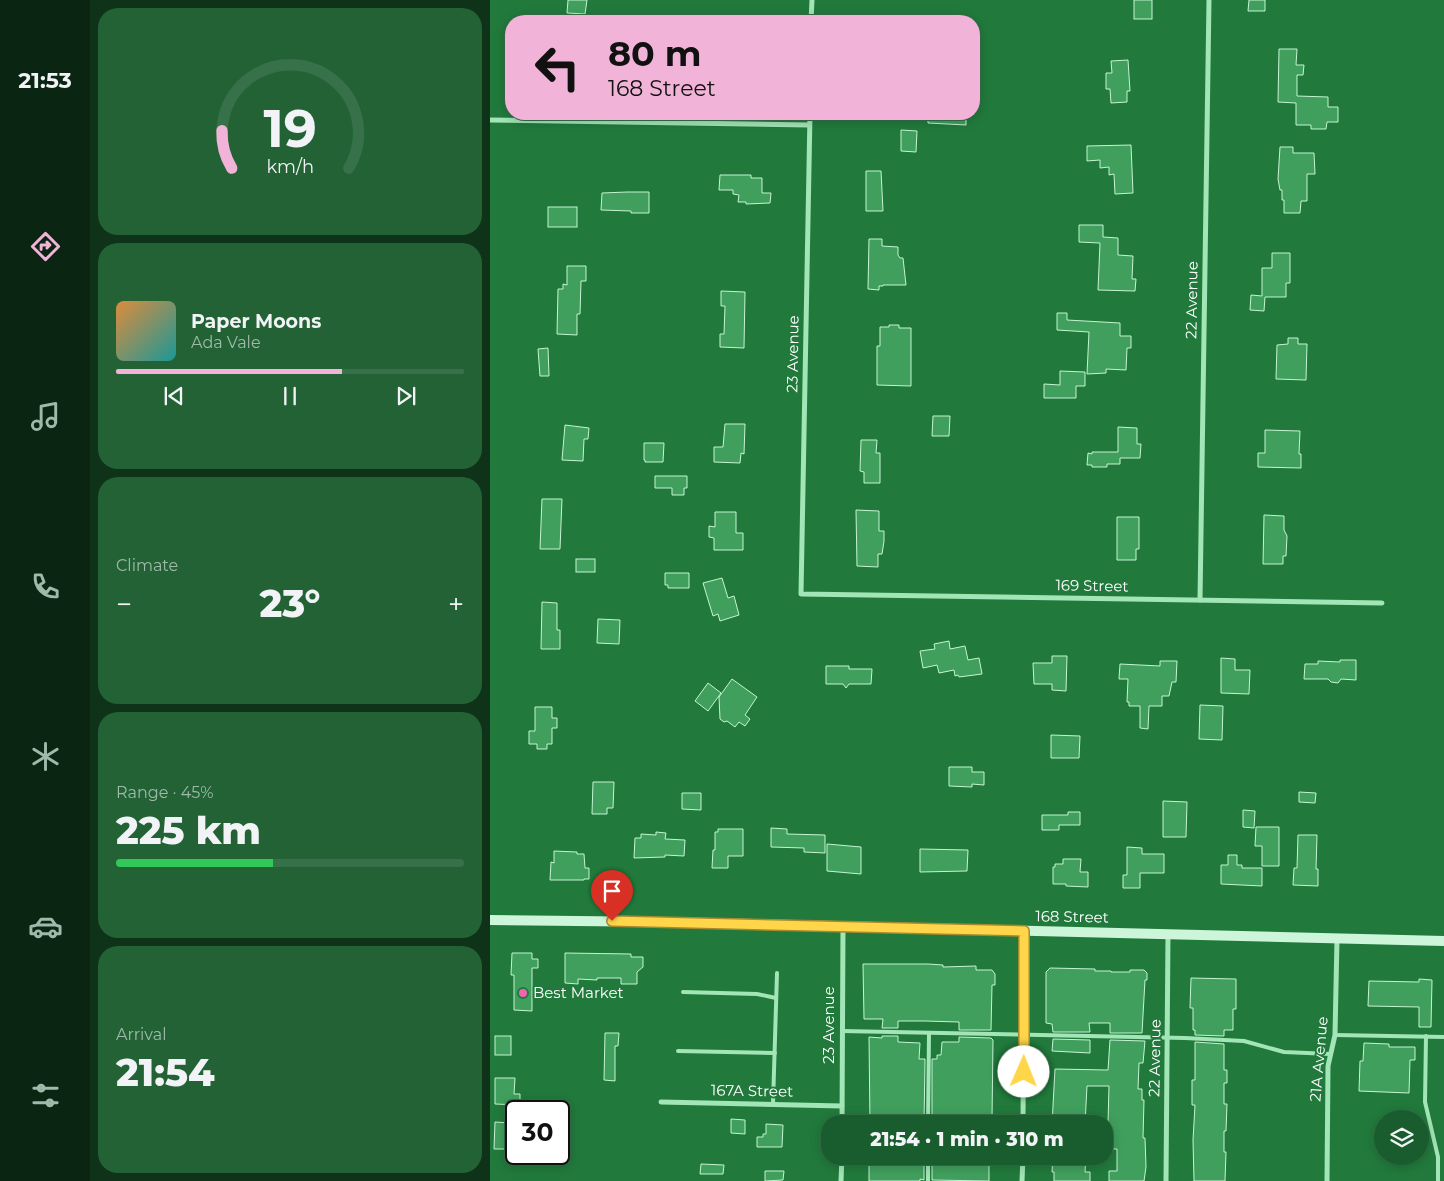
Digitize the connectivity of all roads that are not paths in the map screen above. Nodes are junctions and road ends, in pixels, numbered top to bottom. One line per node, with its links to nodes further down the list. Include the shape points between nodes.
1 (812, 0): 3 (street)
2 (1209, 0): 8 (street, 22 Avenue)
3 (811, 15)
4 (490, 120): 6 (street)
5 (810, 120): 6 (street, 23 Avenue)
6 (810, 125): 7 (street, 23 Avenue)
7 (802, 594): 8 (street, 169 Street)
8 (1200, 600): 9 (street, 169 Street)
9 (1382, 603)
10 (490, 920): 11 (main road, 168 Street)
11 (843, 927): 12 (main road, 168 Street); 19 (street, 23 Avenue)
12 (1024, 931): 13 (main road, 168 Street); 21 (street)
13 (1168, 935): 14 (main road, 168 Street); 25 (street, 22 Avenue)
14 (1337, 939): 15 (main road, 168 Street); 22 (street, 21A Avenue)
15 (1444, 941)
16 (776, 973): 18 (lane)
17 (684, 992): 18 (lane, via 757,994)
18 (776, 998): 27 (lane)
19 (842, 1032): 20 (lane); 31 (street, 23 Avenue)
20 (929, 1034): 21 (lane); 33 (lane)
21 (1024, 1035): 25 (lane); 34 (street)
22 (1335, 1035): 23 (lane); 28 (street, 21A Avenue)
23 (1426, 1036): 24 (lane); 43 (lane, via 1425,1102 1438,1157)
24 (1444, 1036)
25 (1167, 1038): 28 (lane, via 1244,1041 1284,1052); 41 (street, 22 Avenue)
26 (678, 1050): 27 (lane)
27 (774, 1053): 30 (lane)
28 (1330, 1054): 42 (street, 21A Avenue)
29 (661, 1102): 30 (street, 167A Street)
30 (773, 1104): 31 (street, 167A Street)
31 (842, 1106): 32 (street, 23 Avenue)
32 (842, 1115)
33 (928, 1115)
34 (1023, 1115)
35 (842, 1165): 38 (street)
36 (928, 1165): 39 (lane)
37 (1022, 1165): 40 (street)
38 (841, 1181)
39 (928, 1181)
40 (1022, 1181)
41 (1166, 1181)
42 (1327, 1181)
43 (1438, 1181)

